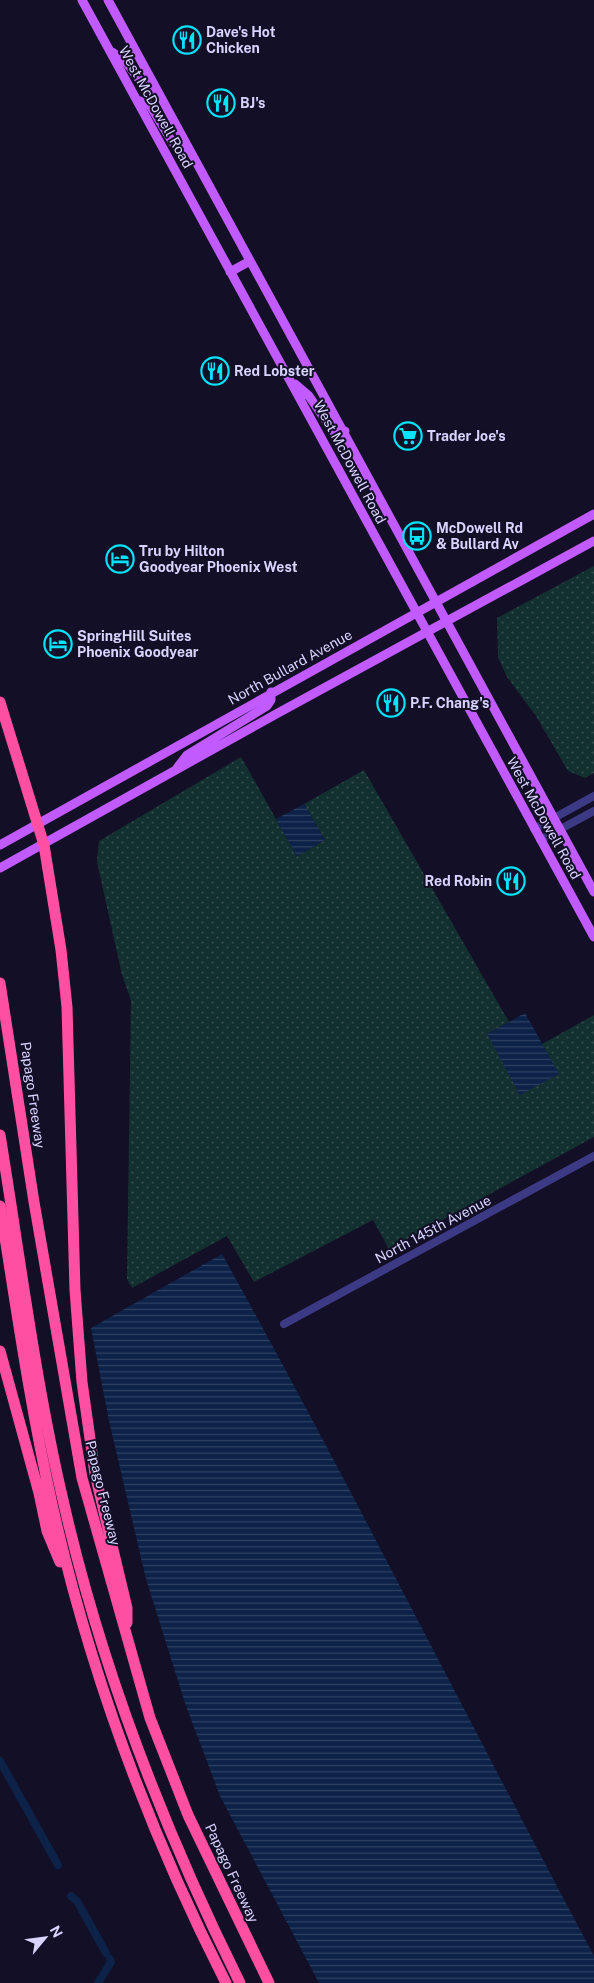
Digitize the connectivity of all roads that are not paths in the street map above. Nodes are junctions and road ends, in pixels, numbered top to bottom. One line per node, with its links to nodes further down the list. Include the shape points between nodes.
1 (82, 0): 3 (main road, West McDowell Road)
2 (108, 0): 4 (main road, West McDowell Road)
3 (110, 50): 4 (main road, via 126,62 146,90); 5 (main road, West McDowell Road)
4 (158, 93): 6 (main road, West McDowell Road)
5 (137, 100): 6 (main road, via 150,104 173,143); 8 (main road, West McDowell Road)
6 (191, 152): 7 (main road, West McDowell Road)
7 (250, 261): 8 (main road); 10 (main road, West McDowell Road)
8 (230, 272): 9 (main road, West McDowell Road)
9 (289, 379): 10 (main road, via 309,396 336,434); 14 (main road, West McDowell Road)
10 (344, 431): 13 (main road, West McDowell Road)
11 (594, 514): 13 (main road, North Bullard Avenue)
12 (594, 541): 15 (main road)
13 (436, 602): 14 (main road, North Bullard Avenue); 15 (main road, West McDowell Road)
14 (416, 614): 16 (main road, West McDowell Road); 17 (main road, North Bullard Avenue)
15 (446, 623): 16 (main road); 22 (main road, West McDowell Road)
16 (427, 634): 19 (main road); 24 (main road, West McDowell Road)
17 (272, 692): 19 (main road, via 267,706 187,755); 23 (main road, North Bullard Avenue)
18 (0, 702): 23 (highway)
19 (174, 772): 28 (main road)
20 (594, 796): 22 (street)
21 (594, 811): 25 (street)
22 (554, 818): 24 (street); 25 (main road, West McDowell Road)
23 (38, 824): 27 (main road, North Bullard Avenue); 28 (highway)
24 (534, 829): 26 (main road, West McDowell Road)
25 (560, 829): 26 (street); 30 (main road, West McDowell Road)
26 (540, 840): 31 (main road, West McDowell Road)
27 (0, 845)
28 (44, 845): 29 (main road); 39 (highway, via 65,980 75,1290 82,1382 95,1474 127,1608)
29 (0, 868)
30 (594, 892)
31 (594, 937)
32 (0, 983): 39 (highway, Papago Freeway, via 82,1478)
33 (0, 1135): 41 (highway, via 62,1499 89,1602 113,1681 156,1800 203,1909)
34 (594, 1156): 36 (street, North 145th Avenue)
35 (0, 1206): 38 (highway, via 35,1422)
36 (284, 1324)
37 (0, 1351): 38 (highway, via 47,1531)
38 (77, 1602): 40 (highway, via 101,1682 140,1789 176,1878)
39 (127, 1640): 42 (highway, Papago Freeway, via 150,1718 188,1816)
40 (226, 1983)
41 (240, 1983)
42 (269, 1983)

